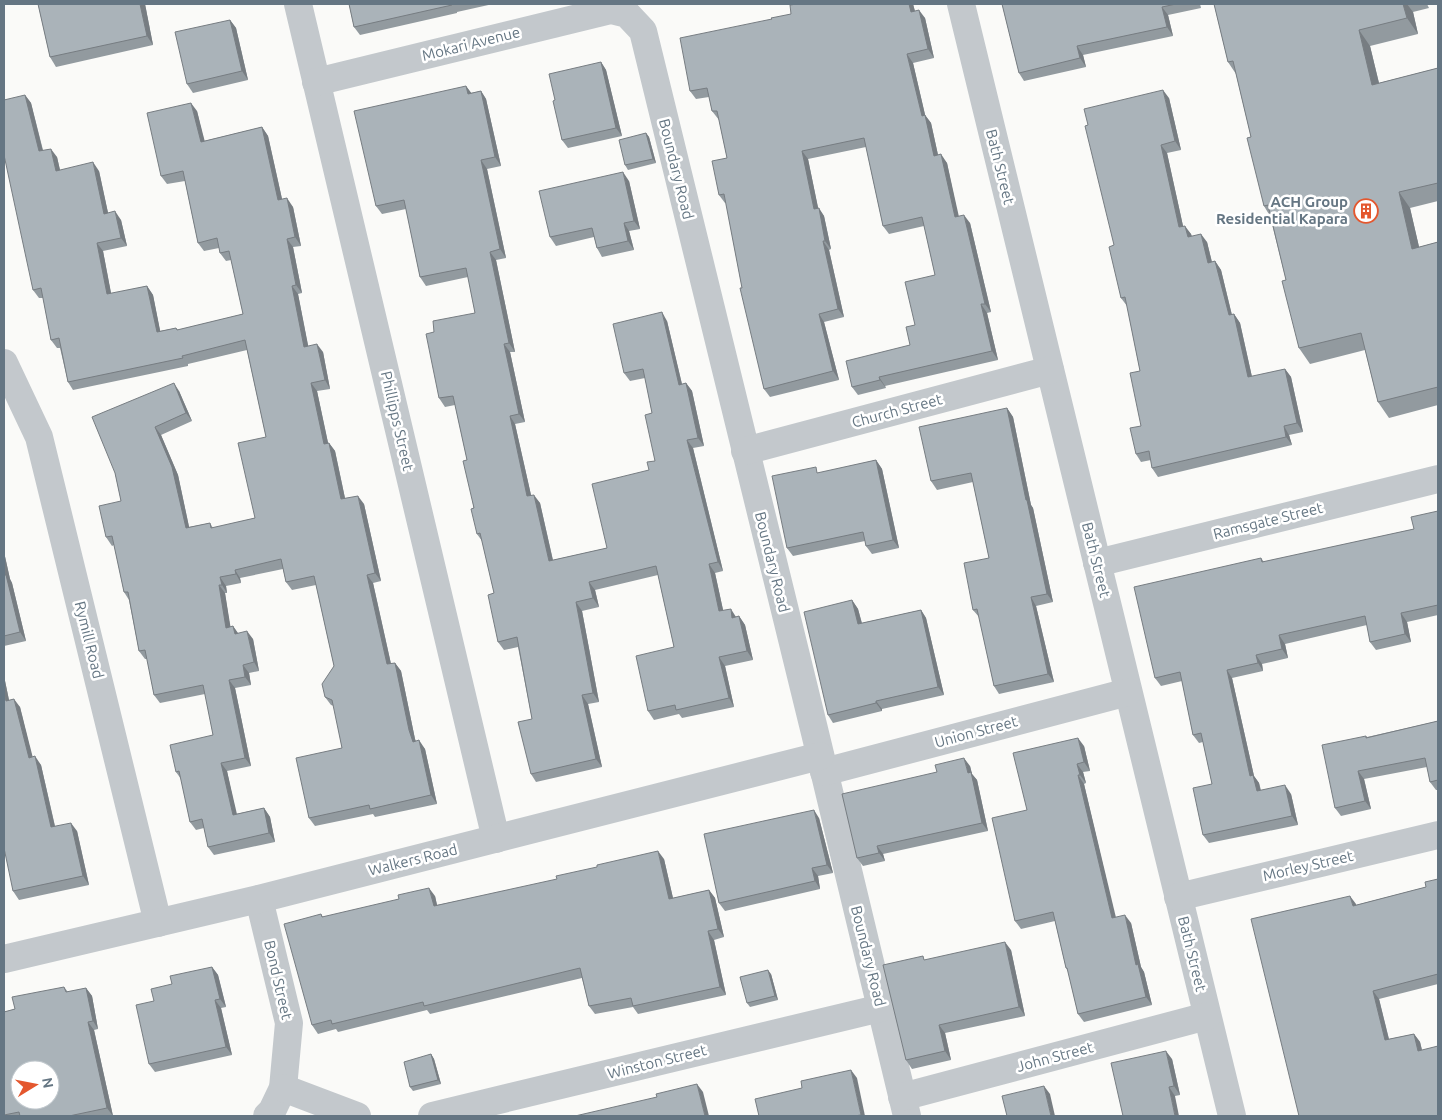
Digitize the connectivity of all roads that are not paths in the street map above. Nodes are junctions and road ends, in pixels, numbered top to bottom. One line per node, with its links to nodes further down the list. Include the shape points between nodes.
1 (298, 4): 4 (street, Phillipps Street)
2 (961, 4): 6 (street, Bath Street)
3 (627, 14): 4 (street, Mokari Avenue, via 611,10); 7 (street, Boundary Road, via 643,31)
4 (316, 82): 13 (street, Phillipps Street)
5 (4, 363): 16 (street, Rymill Road, via 39,437)
6 (1050, 370): 7 (street, Church Street); 9 (street, Bath Street)
7 (745, 451): 11 (street, Boundary Road)
8 (1438, 479): 9 (street, Ramsgate Street)
9 (1097, 563): 10 (street, Bath Street)
10 (1128, 692): 11 (street, Union Street); 14 (street, Bath Street)
11 (822, 764): 13 (street, Walkers Road); 18 (street, Boundary Road)
12 (1438, 835): 14 (street, Morley Street)
13 (496, 839): 15 (street, Walkers Road)
14 (1178, 896): 19 (street, Bath Street)
15 (259, 899): 16 (street, Walkers Road); 20 (street, Bond Street, via 289,1023)
16 (158, 923): 17 (street, Walkers Road)
17 (4, 959)
18 (881, 1008): 21 (street, Boundary Road); 24 (street, Winston Street)
19 (1207, 1016): 21 (street, John Street); 25 (street, Bath Street)
20 (283, 1088): 22 (street, Bond Street, via 272,1111); 23 (street)
21 (904, 1107)
22 (266, 1116)
23 (356, 1116)
24 (432, 1116)
25 (1232, 1116)

